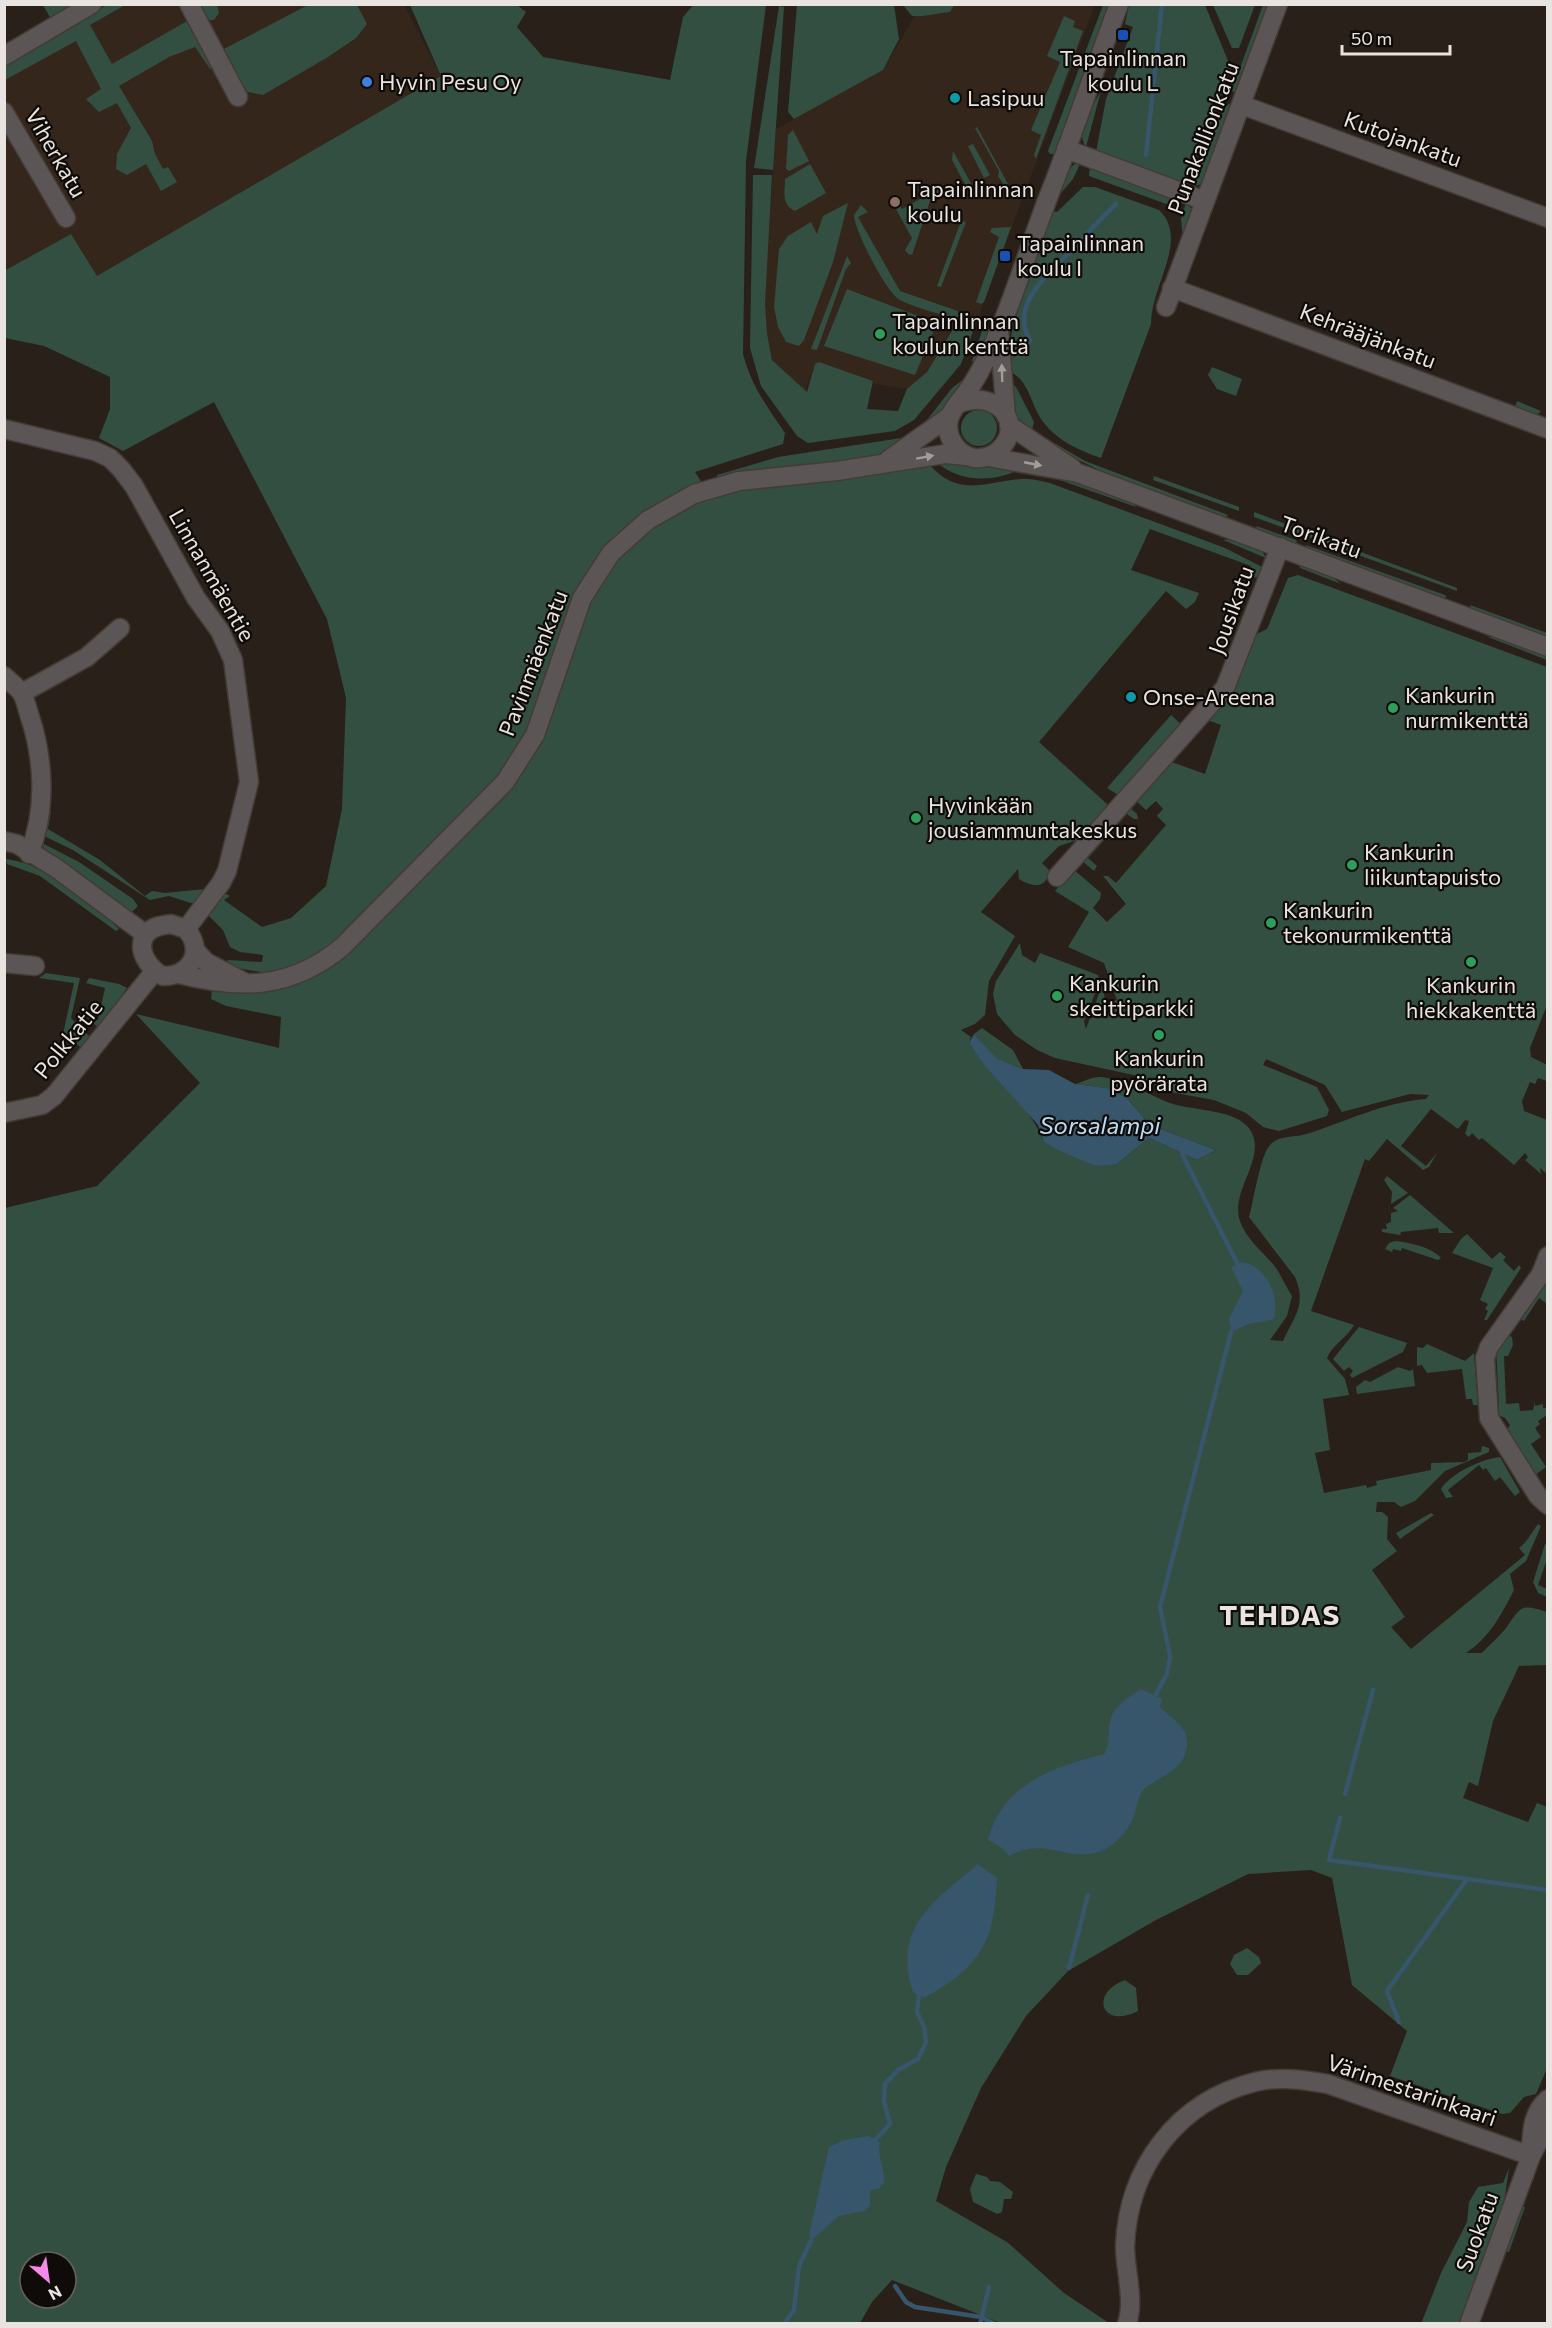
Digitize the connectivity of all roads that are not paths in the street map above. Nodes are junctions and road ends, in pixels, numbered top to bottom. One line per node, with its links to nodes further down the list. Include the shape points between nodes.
1 (92, 4): 5 (street)
2 (189, 4): 6 (street)
3 (1119, 4): 9 (street)
4 (1278, 4): 7 (street, Punakallionkatu)
5 (4, 56)
6 (238, 97)
7 (1242, 105): 10 (street, Punakallionkatu); 11 (street, Kutojankatu)
8 (4, 112): 12 (street, Viherkatu)
9 (1066, 149): 10 (street); 15 (street)
10 (1205, 201): 13 (street, Punakallionkatu)
11 (1548, 218)
12 (66, 219)
13 (1172, 288): 14 (street, Punakallionkatu); 19 (street, Kehrääjänkatu)
14 (1166, 307)
15 (999, 330): 16 (street); 17 (street, one-way to 15)
16 (955, 410): 17 (street, via 970,399 987,399 995,402); 20 (street, via 950,436); 22 (street, Pavinmäenkatu)
17 (1008, 420): 21 (street, via 1005,442); 23 (street, Torikatu)
18 (4, 429): 33 (street, Linnanmäentie, via 95,452 110,458 121,469 196,598 220,631 233,660 249,782 228,871)
19 (1548, 429)
20 (967, 456): 21 (street); 22 (street, Pavinmäenkatu, one-way to 20, via 945,454)
21 (988, 457): 23 (street, Torikatu, one-way to 23)
22 (883, 463): 40 (street, Pavinmäenkatu, via 722,484 694,494 648,520 611,554 582,598 536,735 487,803 325,961 279,980)
23 (1078, 473): 24 (street, Torikatu)
24 (1280, 547): 26 (street, Torikatu); 32 (street, Jousikatu, via 1225,688)
25 (120, 628): 28 (street, via 87,657)
26 (1548, 646)
27 (4, 676): 28 (street)
28 (22, 693): 31 (street, via 39,742 42,765 36,837)
29 (4, 841): 31 (street, via 17,844)
30 (4, 854): 31 (street)
31 (29, 854): 34 (street, via 56,868)
32 (1057, 877)
33 (186, 929): 34 (street, via 171,924); 35 (street)
34 (145, 934): 38 (street, via 144,957)
35 (196, 951): 39 (street, via 190,966); 40 (street, via 212,965)
36 (4, 963): 37 (street)
37 (35, 966)
38 (154, 972): 39 (street, via 163,976); 41 (street, Polkkatie, via 54,1096 42,1105)
39 (179, 974): 40 (street, Pavinmäenkatu, via 232,985)
40 (244, 982)
41 (4, 1113)
42 (1548, 1256): 43 (street, via 1541,1274 1485,1358 1487,1404 1493,1427)
43 (1548, 1505)
44 (1548, 2098): 46 (street, Suokatu, via 1540,2106 1533,2125)
45 (1548, 2123): 46 (street, Suokatu)
46 (1531, 2156): 47 (street, Värimestarinkaari, via 1328,2084 1299,2079 1269,2080 1220,2094 1162,2138 1136,2185 1125,2246); 48 (street, Suokatu)
47 (1127, 2324)
48 (1469, 2324)

